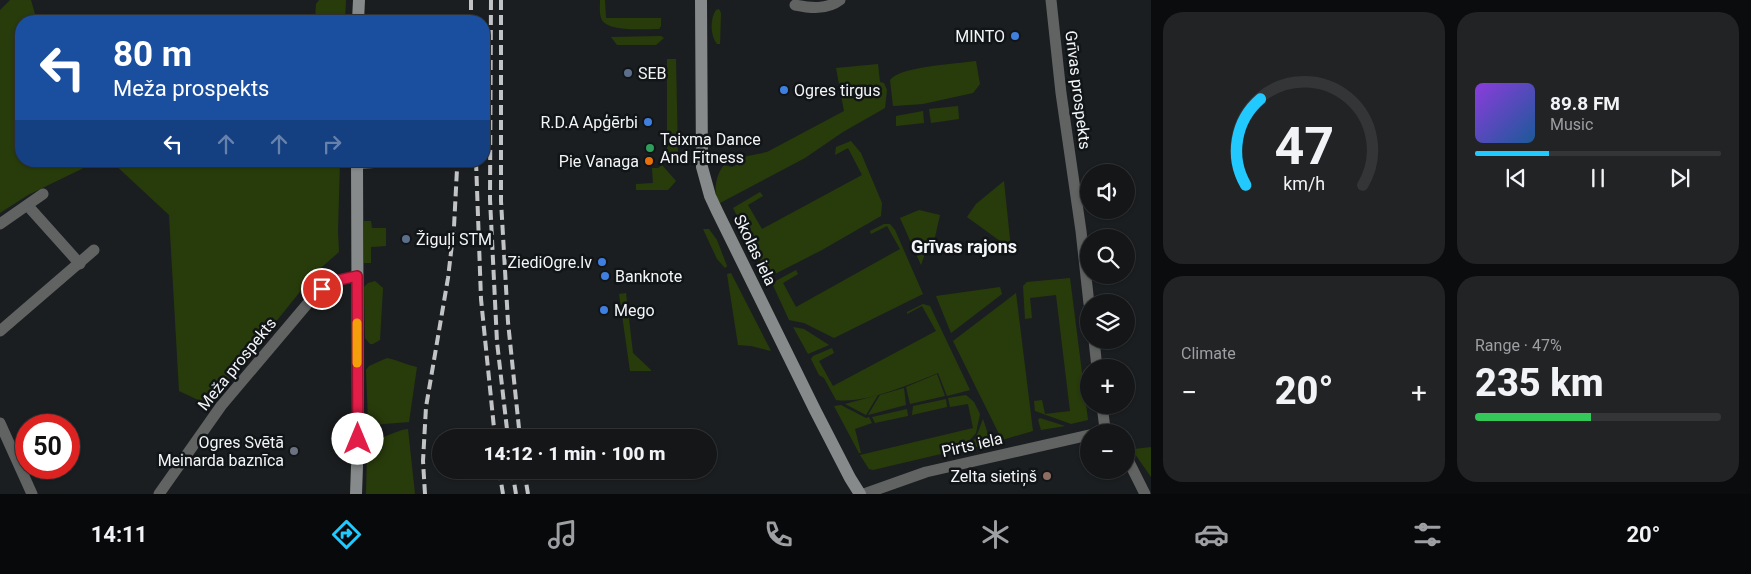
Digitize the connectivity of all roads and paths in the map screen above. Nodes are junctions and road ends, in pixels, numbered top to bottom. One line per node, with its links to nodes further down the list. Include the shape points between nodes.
1 (359, 0): 6 (main road)
2 (701, 0): 22 (main road, Skolas iela, via 702,167 706,182 815,410 850,478)
3 (840, 0): 5 (street, via 812,8)
4 (1051, 0): 14 (street, Grīvas prospekts)
5 (794, 5)
6 (358, 15)
7 (356, 167): 13 (main road)
8 (43, 194): 9 (street)
9 (28, 206): 10 (street); 12 (street)
10 (0, 224)
11 (94, 250): 12 (street)
12 (80, 264): 15 (street)
13 (357, 276): 20 (street, Meža prospekts, via 330,282 314,296 222,406); 21 (main road)
14 (1088, 294)
15 (0, 331)
16 (0, 423): 19 (street)
17 (1080, 437): 22 (street, Pirts iela, via 926,472)
18 (1135, 474): 23 (street)
19 (32, 494)
20 (159, 494)
21 (356, 494)
22 (862, 494)
23 (1145, 494)

